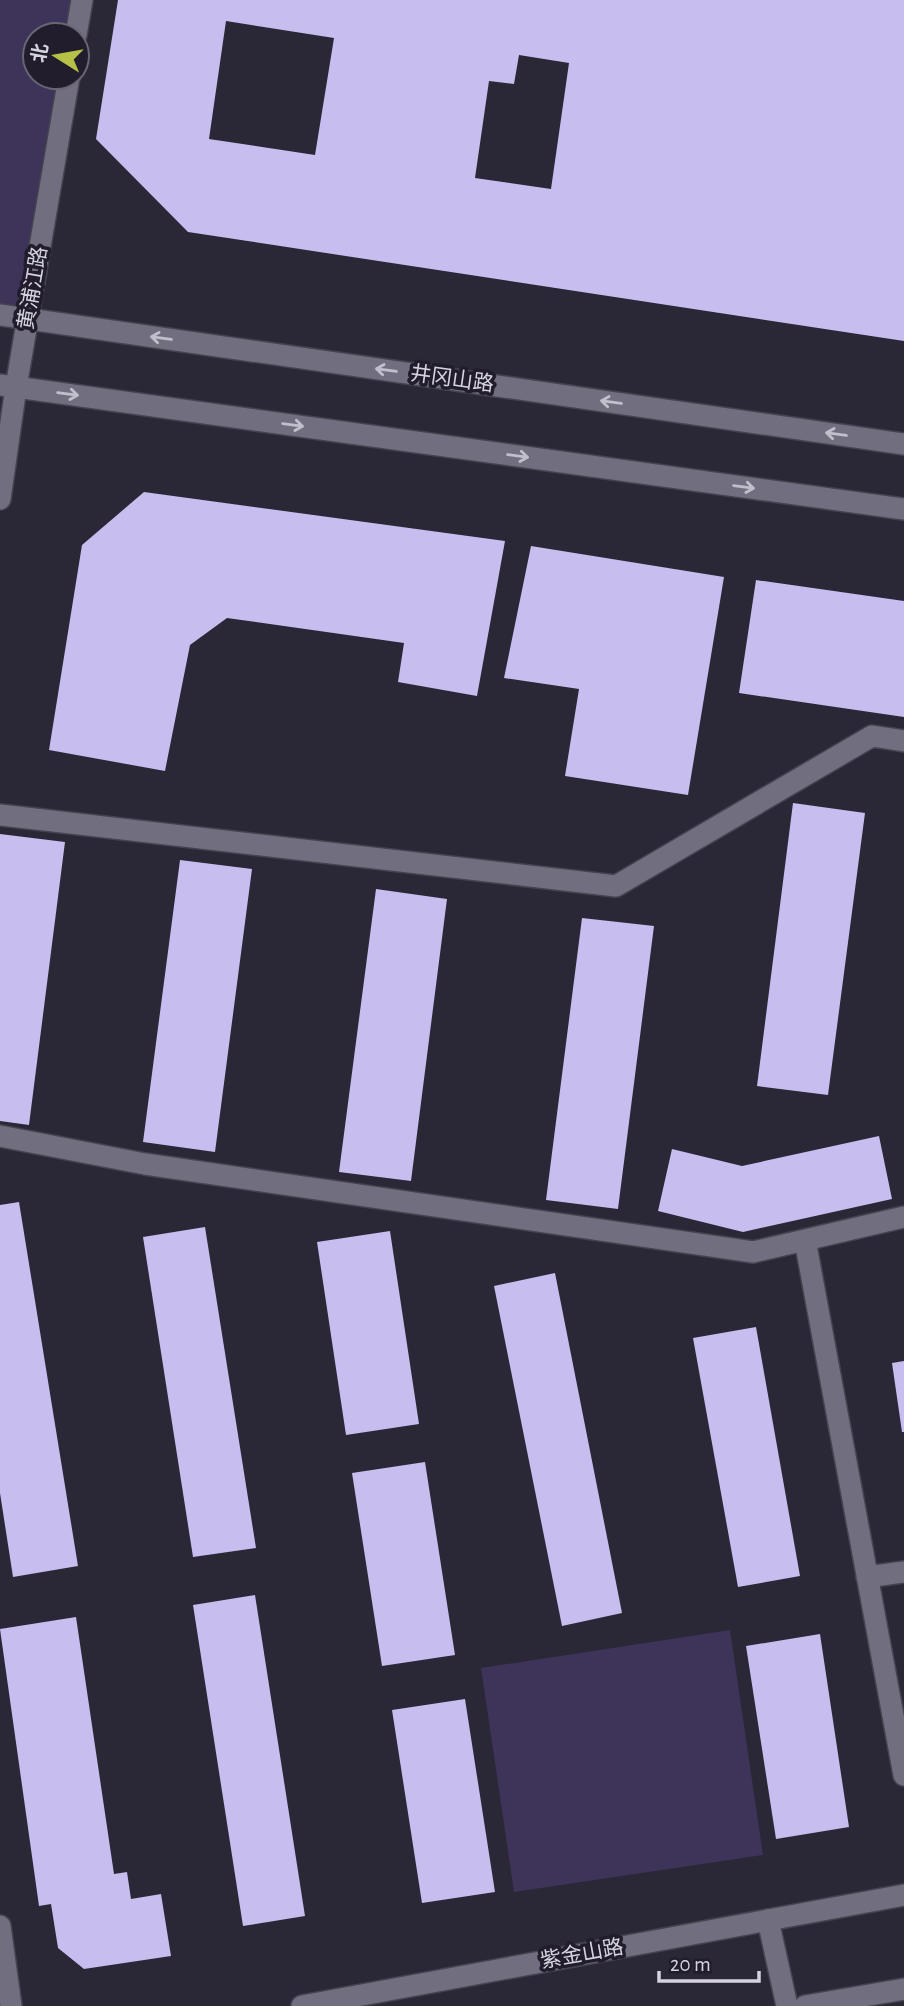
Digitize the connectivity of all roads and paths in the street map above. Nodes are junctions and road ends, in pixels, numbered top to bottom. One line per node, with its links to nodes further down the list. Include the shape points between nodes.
1 (82, 0): 2 (street)
2 (78, 21)
3 (67, 91): 5 (street, 黄浦江路)
4 (0, 315): 5 (street, 井冈山路)
5 (28, 319): 6 (street, 黄浦江路); 7 (street, 井冈山路, one-way to 5)
6 (8, 386): 8 (street, 黄浦江路); 9 (street, one-way to 9)
7 (904, 444)
8 (0, 499)
9 (904, 509)
10 (904, 741): 11 (street, via 872,736 616,886)
11 (0, 815)
12 (0, 1136): 14 (street, via 145,1164 753,1252)
13 (904, 1217): 14 (street)
14 (804, 1240): 16 (street)
15 (904, 1572): 16 (street)
16 (867, 1577): 17 (street)
17 (904, 1775)
18 (904, 1895): 19 (street, 紫金山路)
19 (768, 1920): 23 (street, 紫金山路); 24 (street)
20 (0, 1926): 22 (street)
21 (904, 1989): 25 (street)
22 (11, 2006)
23 (302, 2006)
24 (787, 2006)
25 (805, 2006)

